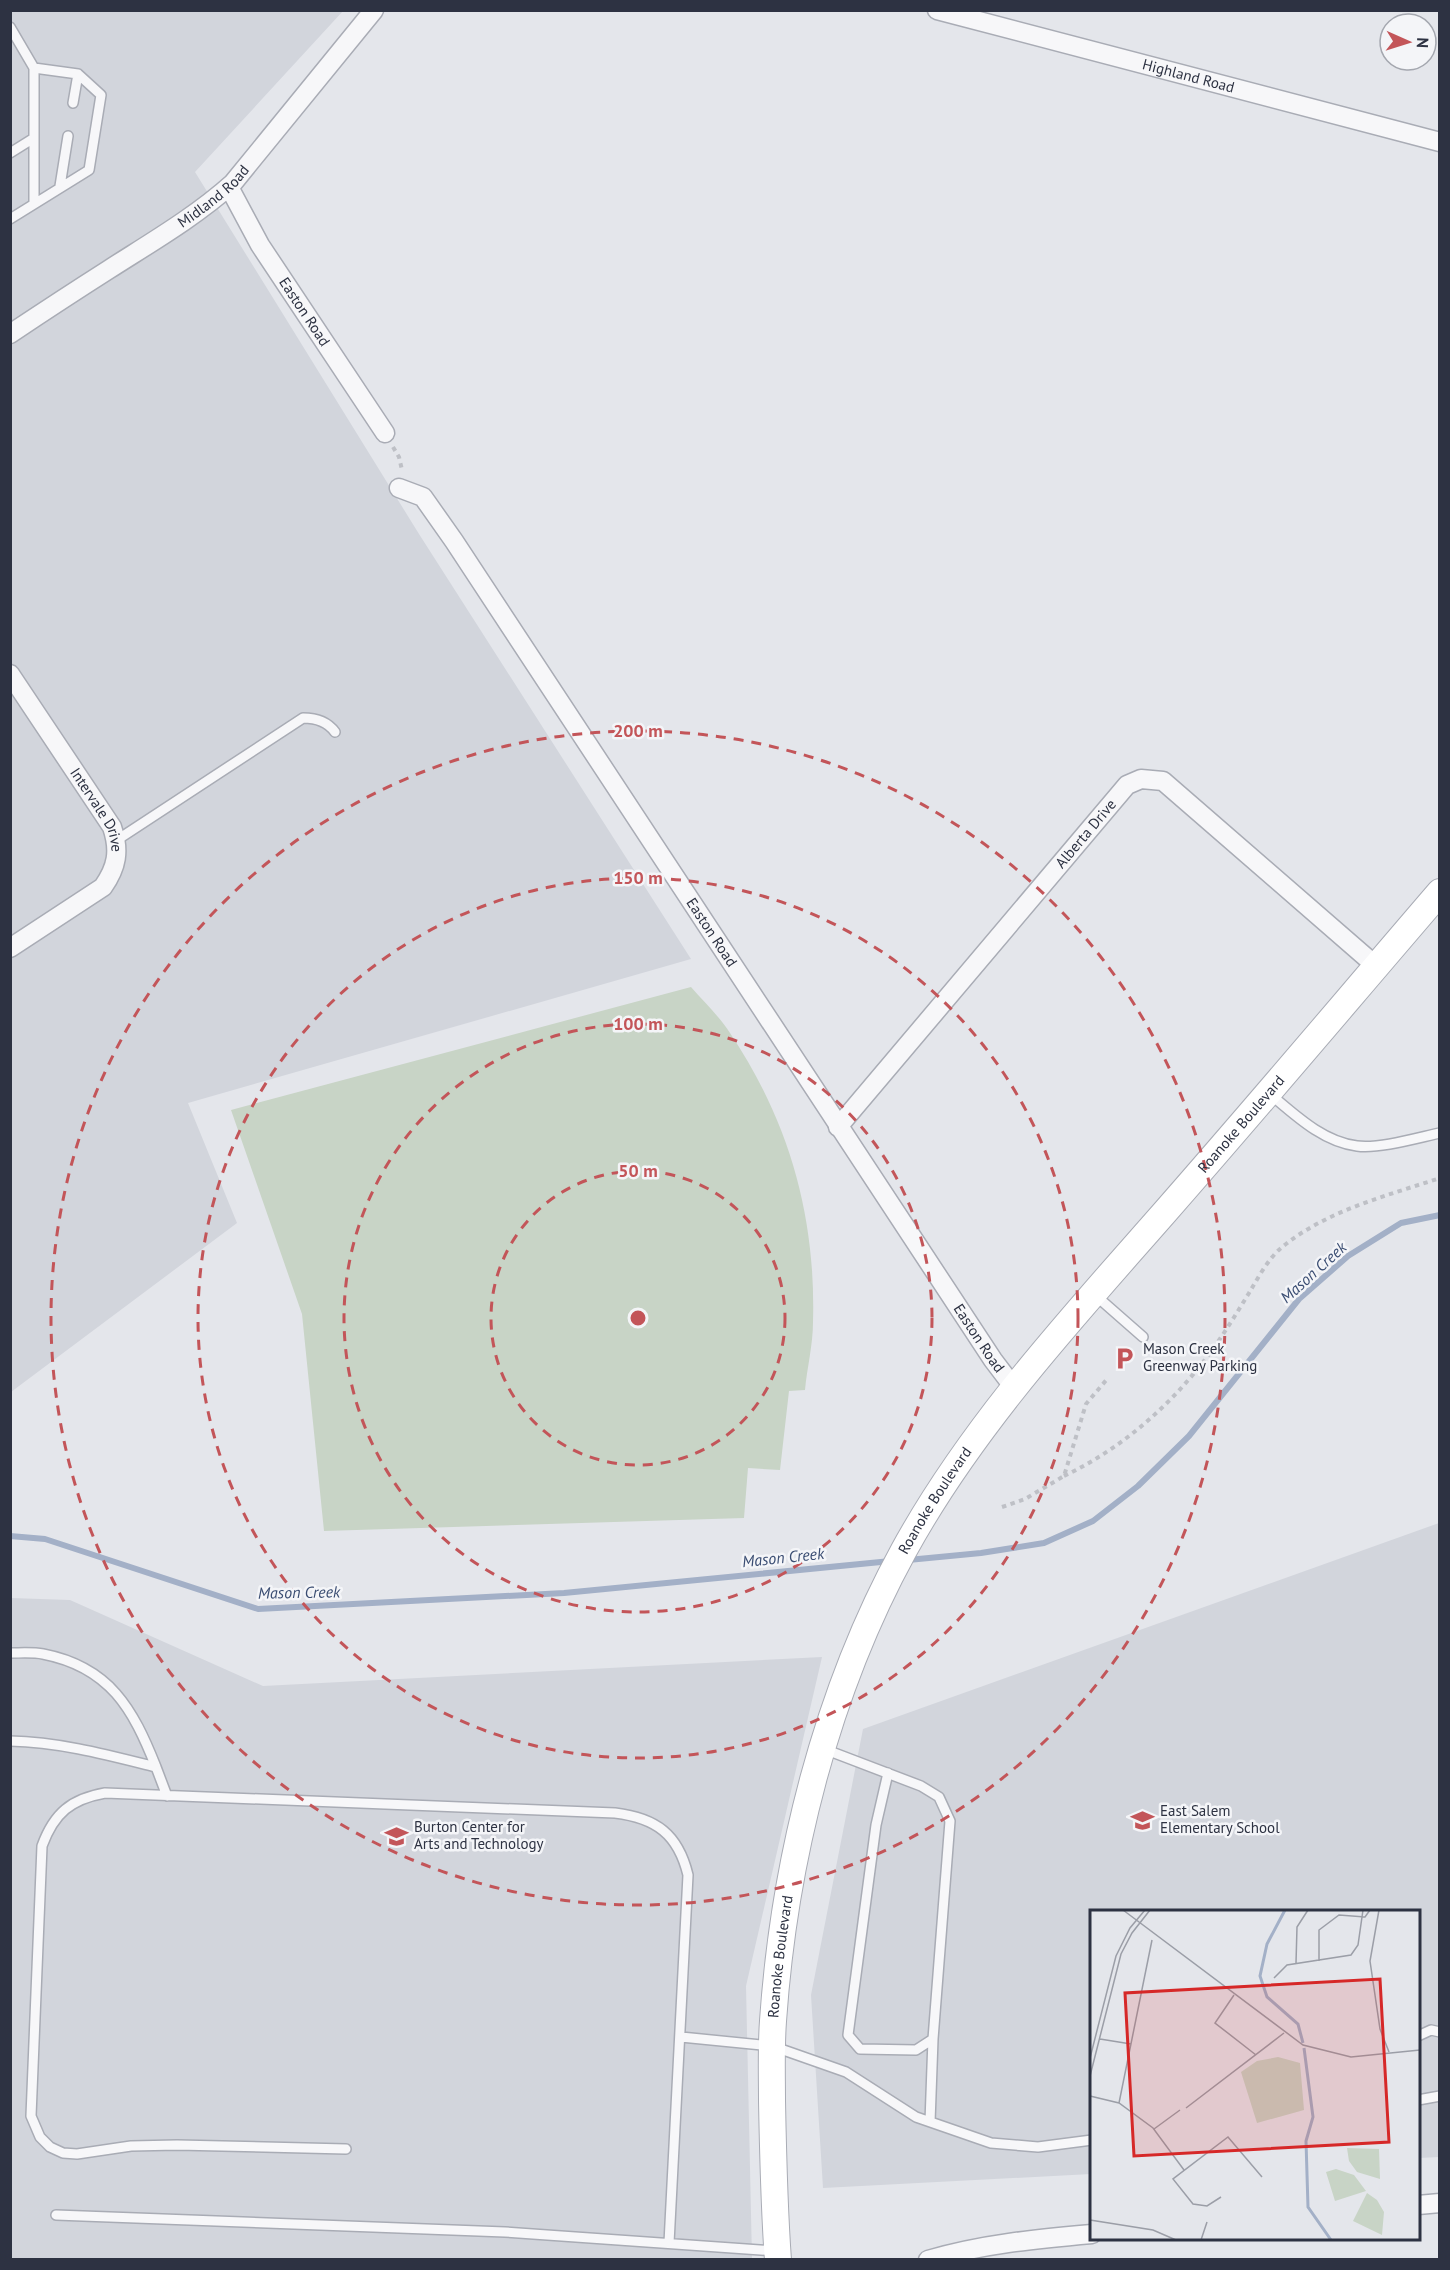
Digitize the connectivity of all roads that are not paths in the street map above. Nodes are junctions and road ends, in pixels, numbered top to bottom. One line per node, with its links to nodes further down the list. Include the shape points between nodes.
1 (374, 10): 13 (street, Midland Road)
2 (937, 10): 3 (street, Highland Road)
3 (991, 17): 10 (street, Highland Road)
4 (10, 27): 5 (lane)
5 (34, 68): 6 (lane); 9 (lane)
6 (78, 74): 7 (lane); 12 (lane, via 101,95 88,170)
7 (73, 103)
8 (68, 136): 12 (lane)
9 (34, 138): 11 (lane); 14 (lane)
10 (1440, 142)
11 (10, 153)
12 (60, 186): 14 (lane)
13 (229, 187): 16 (street, Midland Road, via 152,243); 17 (street, Easton Road, via 260,245)
14 (34, 203): 15 (lane)
15 (10, 219)
16 (10, 334)
17 (385, 433)
18 (399, 488): 26 (street, Easton Road, via 423,497 430,506)
19 (10, 674): 21 (street, Intervale Drive)
20 (335, 732): 21 (lane, via 315,718 303,718)
21 (117, 840): 23 (street, Intervale Drive, via 117,862 103,887)
22 (1440, 892): 24 (main road, Roanoke Boulevard)
23 (10, 948)
24 (1376, 966): 25 (main road, Roanoke Boulevard); 26 (street, Alberta Drive, via 1163,782 1141,779 1127,785)
25 (1268, 1093): 27 (lane, via 1333,1140 1358,1146); 28 (main road, Roanoke Boulevard)
26 (838, 1127): 30 (street, Easton Road)
27 (1440, 1133)
28 (1094, 1294): 29 (lane); 30 (main road, Roanoke Boulevard)
29 (1143, 1337)
30 (1015, 1389): 33 (main road, Roanoke Boulevard, via 967,1451 904,1551 872,1614)
31 (10, 1653): 34 (lane, via 42,1653 92,1673 128,1707)
32 (10, 1741): 34 (lane, via 88,1750)
33 (823, 1749): 35 (lane); 41 (main road, Roanoke Boulevard, via 784,1916)
34 (156, 1767): 36 (lane)
35 (888, 1773): 40 (lane, via 939,1797 950,1821); 40 (lane, via 876,1826 848,2035 860,2049 916,2050)
36 (167, 1796): 39 (lane, via 615,1813 655,1823 676,1844 688,1875); 46 (lane, via 88,1796 58,1815 48,1830 42,1846 31,2116 35,2130 50,2147 78,2154 131,2146 177,2145)
37 (1440, 2032): 38 (lane, via 1431,2030)
38 (1420, 2036)
39 (681, 2037): 41 (lane); 51 (lane)
40 (933, 2039): 44 (lane)
41 (772, 2046): 44 (lane, via 846,2072); 52 (main road, Roanoke Boulevard)
42 (1440, 2096): 43 (lane)
43 (1420, 2100)
44 (930, 2122): 45 (lane, via 991,2143 1038,2147)
45 (1090, 2140)
46 (346, 2150)
47 (1440, 2203): 48 (street)
48 (1420, 2205)
49 (56, 2215): 51 (lane, via 505,2232)
50 (1090, 2234): 53 (street, via 1011,2241)
51 (669, 2243): 52 (lane)
52 (778, 2255)
53 (928, 2259)

